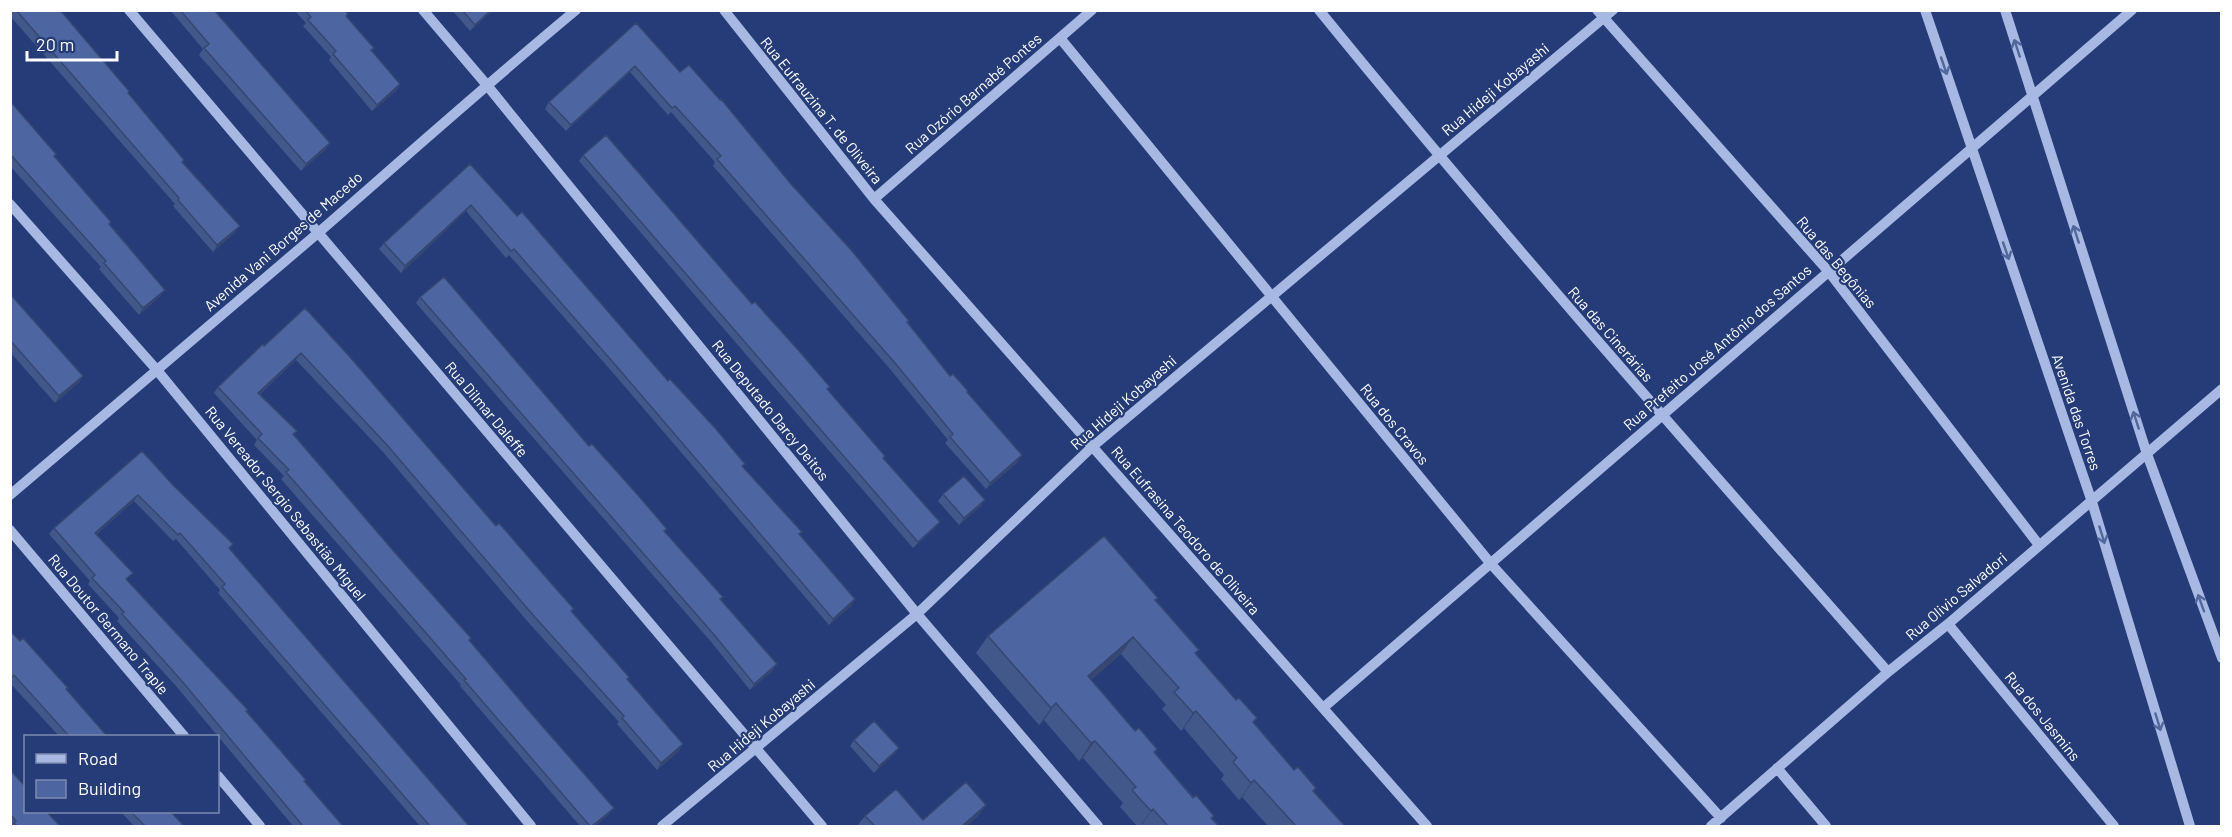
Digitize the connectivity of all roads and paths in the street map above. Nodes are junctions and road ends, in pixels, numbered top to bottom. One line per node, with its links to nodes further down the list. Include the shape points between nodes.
1 (129, 10): 19 (street, Rua Dilmar Daleffe)
2 (423, 10): 13 (street, Rua Deputado Darcy Deitos)
3 (576, 10): 13 (street, Avenida Vani Borges de Macedo)
4 (723, 10): 17 (street, Rua Eufrauzina T. de Oliveira)
5 (1092, 10): 12 (street, Rua Ozório Barnabé Pontes)
6 (1318, 10): 16 (street, Rua das Cinerárias)
7 (1613, 10): 11 (street, Rua Hideji Kobayashi)
8 (1925, 10): 15 (street, Avenida das Torres, one-way to 15)
9 (2005, 10): 14 (street, one-way to 9)
10 (2132, 10): 14 (street, Rua Prefeito José Antônio dos Santos)
11 (1600, 14): 16 (street, Rua Hideji Kobayashi); 20 (street, Rua das Begônias)
12 (1060, 38): 17 (street, Rua Ozório Barnabé Pontes); 21 (street, Rua dos Cravos)
13 (486, 84): 19 (street, Avenida Vani Borges de Macedo); 32 (street, Rua Deputado Darcy Deitos)
14 (2033, 97): 15 (street, Rua Prefeito José Antônio dos Santos); 26 (street, one-way to 14)
15 (1971, 148): 20 (street, Rua Prefeito José Antônio dos Santos); 28 (street, Avenida das Torres, one-way to 28)
16 (1438, 156): 21 (street, Rua Hideji Kobayashi); 24 (street, Rua das Cinerárias)
17 (874, 199): 25 (street, Rua Eufrasina Teodoro de Oliveira)
18 (10, 204): 22 (street, Rua Vereador Sergio Sebastião Miguel)
19 (317, 233): 22 (street, Avenida Vani Borges de Macedo); 38 (street, Rua Dilmar Daleffe)
20 (1829, 272): 24 (street, Rua Prefeito José Antônio dos Santos); 30 (street, Rua das Begônias)
21 (1271, 297): 25 (street, Rua Hideji Kobayashi); 31 (street, Rua dos Cravos)
22 (156, 369): 27 (street, Avenida Vani Borges de Macedo); 43 (street, Rua Vereador Sergio Sebastião Miguel)
23 (2222, 389): 26 (street, Rua Olivio Salvadori)
24 (1661, 415): 31 (street, Rua Prefeito José Antônio dos Santos); 35 (street, Rua das Cinerárias)
25 (1092, 447): 32 (street, Rua Hideji Kobayashi); 36 (street, Rua Eufrasina Teodoro de Oliveira)
26 (2146, 453): 28 (street, Rua Olivio Salvadori); 34 (street, one-way to 26)
27 (10, 495)
28 (2092, 502): 30 (street, Rua Olivio Salvadori); 51 (street, Avenida das Torres, one-way to 51)
29 (10, 530): 37 (street, Rua Doutor Germano Traple)
30 (2040, 545): 33 (street, Rua Olivio Salvadori)
31 (1491, 564): 36 (street, Rua Prefeito José Antônio dos Santos); 41 (street, Rua dos Cravos)
32 (917, 614): 38 (street, Rua Hideji Kobayashi); 46 (street, Rua Deputado Darcy Deitos)
33 (1948, 624): 35 (street, Rua Olivio Salvadori); 50 (street, Rua dos Jasmins)
34 (2222, 658)
35 (1888, 672): 39 (street, Rua Olivio Salvadori)
36 (1323, 708): 47 (street, Rua Eufrasina Teodoro de Oliveira)
37 (183, 735)
38 (756, 749): 44 (street, Rua Hideji Kobayashi); 45 (street, Rua Dilmar Daleffe)
39 (1777, 768): 41 (street, Rua Olivio Salvadori); 49 (street)
40 (219, 777): 42 (street)
41 (1721, 818): 48 (street, Rua Olivio Salvadori)
42 (260, 826)
43 (531, 826)
44 (662, 826)
45 (822, 826)
46 (1098, 826)
47 (1427, 826)
48 (1712, 826)
49 (1826, 826)
50 (2114, 826)
51 (2190, 826)

